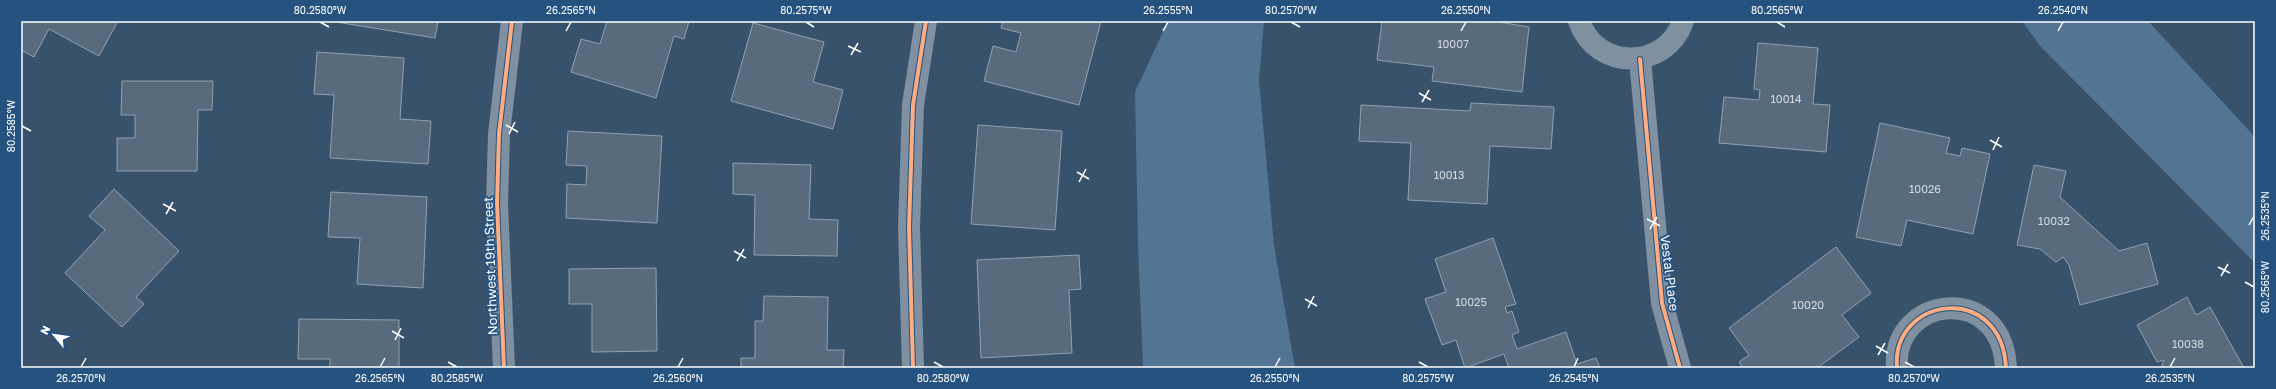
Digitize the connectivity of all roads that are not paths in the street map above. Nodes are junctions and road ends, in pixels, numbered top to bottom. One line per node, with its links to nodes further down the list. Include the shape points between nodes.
1 (512, 21): 6 (street, Northwest 19th Street, via 499,134 497,203)
2 (926, 21): 7 (street, via 913,112 909,227)
3 (1579, 21): 5 (street, via 1589,39 1603,52 1621,59)
4 (1683, 21): 5 (street, via 1670,44 1656,54)
5 (1640, 59): 8 (street, Vestal Place, via 1662,303)
6 (504, 368)
7 (913, 368)
8 (1680, 368)
9 (1897, 368): 10 (street, via 1899,348 1907,331 1919,318 1935,310 1953,308 1971,311 1987,320 1999,334 2005,351)
10 (2006, 368)

